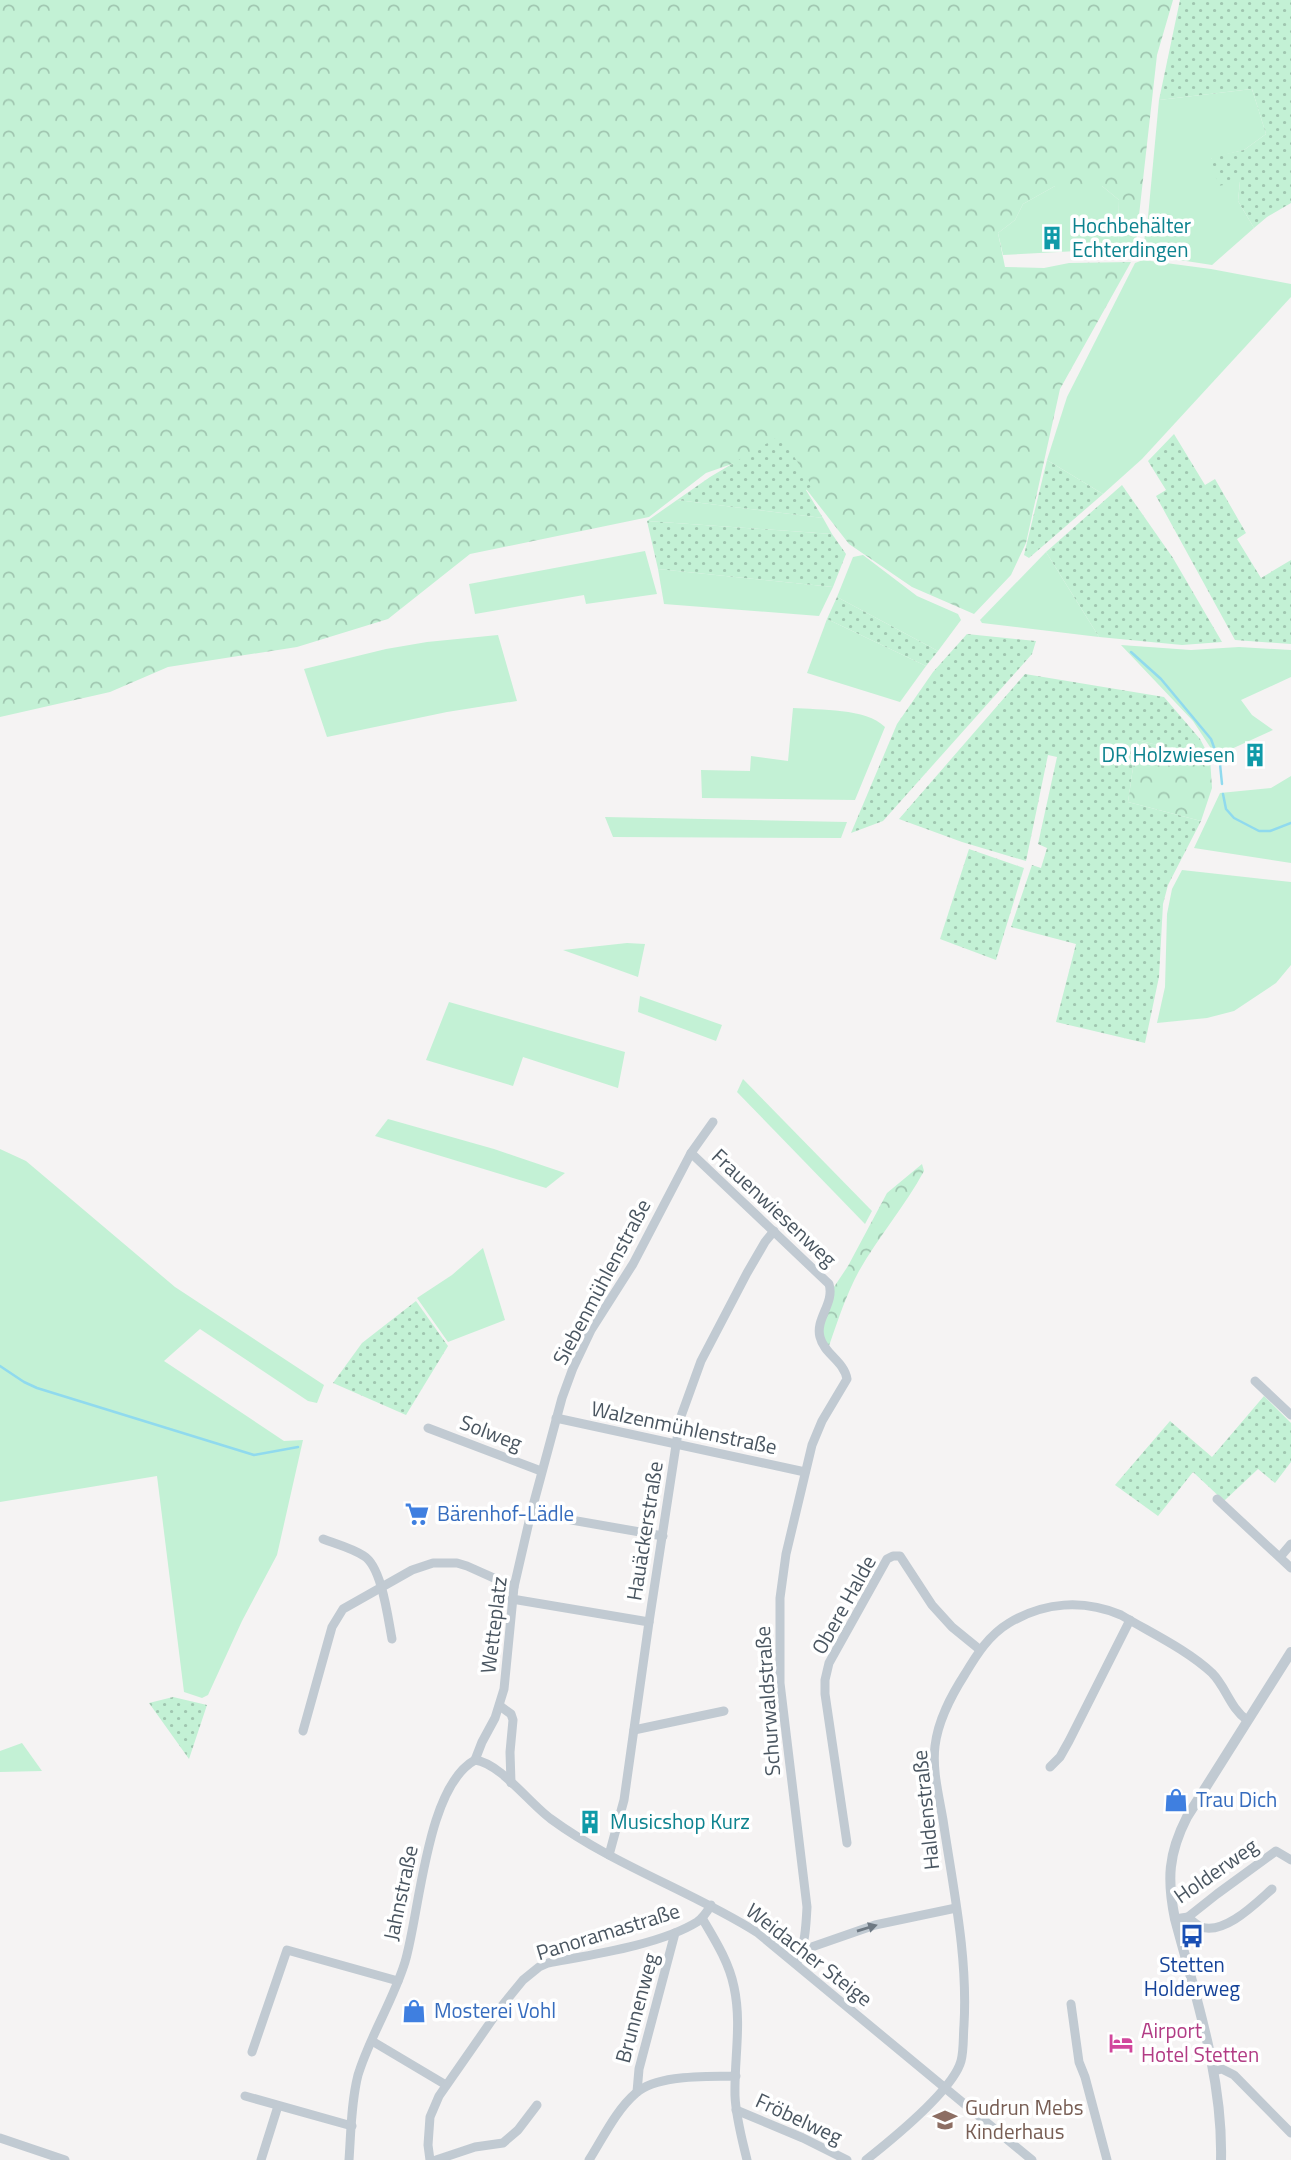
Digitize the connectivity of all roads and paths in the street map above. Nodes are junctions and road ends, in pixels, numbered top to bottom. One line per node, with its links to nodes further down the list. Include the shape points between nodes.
1 (713, 1122): 2 (street, Siebenmühlenstraße)
2 (691, 1153): 3 (street, Frauenwiesenweg); 7 (street, Siebenmühlenstraße, via 633,1264 591,1330)
3 (774, 1231): 4 (street, Frauenwiesenweg); 9 (street, Hauäckerstraße, via 701,1361 684,1404)
4 (831, 1288): 11 (street, Schurwaldstraße, via 819,1335 847,1379 816,1434)
5 (1255, 1381): 6 (street)
6 (1291, 1415)
7 (556, 1418): 9 (street, Walzenmühlenstraße); 10 (street, Siebenmühlenstraße)
8 (428, 1428): 10 (street, Solweg)
9 (676, 1444): 11 (street, Walzenmühlenstraße); 14 (street, Hauäckerstraße)
10 (541, 1471): 13 (street, Siebenmühlenstraße)
11 (805, 1472): 46 (street, Schurwaldstraße, via 784,1566 779,1642 807,1907)
12 (1217, 1499): 18 (street)
13 (531, 1513): 14 (street); 17 (street, Siebenmühlenstraße)
14 (663, 1536): 24 (street, Hauäckerstraße)
15 (323, 1539): 20 (street, via 371,1561)
16 (1291, 1544): 18 (street)
17 (523, 1548): 21 (street, Wetteplatz)
18 (1280, 1558): 19 (street)
19 (1291, 1568)
20 (381, 1587): 21 (street, via 433,1563 457,1563); 25 (street); 32 (street, via 337,1617)
21 (514, 1587): 22 (street, Wetteplatz)
22 (512, 1599): 24 (street); 28 (street, Wetteplatz)
23 (1130, 1620): 26 (street, Haldenstraße, via 1106,1608 1062,1604 1015,1619); 30 (street, Haldenstraße, via 1202,1664); 34 (street, via 1069,1741)
24 (649, 1622): 31 (street, Hauäckerstraße)
25 (392, 1639)
26 (979, 1649): 36 (street, Obere Halde, via 932,1605 900,1556 887,1559 825,1680); 41 (street, Haldenstraße, via 940,1722 935,1744)
27 (1291, 1652): 30 (street)
28 (500, 1706): 33 (street, Wetteplatz); 35 (street, Wetteplatz, via 513,1720)
29 (724, 1711): 31 (street)
30 (1247, 1720): 44 (street, via 1178,1838 1169,1879)
31 (634, 1730): 37 (street, Hauäckerstraße, via 621,1816)
32 (303, 1731)
33 (475, 1760): 35 (street, via 490,1765); 48 (street, Jahnstraße, via 451,1786 432,1835)
34 (1050, 1767)
35 (511, 1783): 37 (street, Weidacher Steige, via 549,1818)
36 (847, 1843)
37 (609, 1855): 40 (street, Weidacher Steige)
38 (1291, 1860): 42 (street, Holderweg, via 1276,1852)
39 (1272, 1889): 42 (street, via 1220,1926 1201,1927)
40 (710, 1905): 43 (street); 47 (street, Weidacher Steige, via 758,1933)
41 (956, 1908): 46 (street, one-way to 41, via 875,1925); 55 (street, Haldenstraße, via 965,1997 961,2062)
42 (1188, 1917): 44 (street, Holderweg)
43 (702, 1918): 45 (street, Panoramastraße); 53 (street, via 722,1952 733,1984 738,2020)
44 (1175, 1919): 52 (street)
45 (675, 1933): 54 (street, Panoramastraße, via 539,1967 501,2007); 56 (street, Brunnenweg)
46 (803, 1950): 47 (street, Schurwaldstraße)
47 (797, 1964): 55 (street, Weidacher Steige)
48 (398, 1981): 50 (street, Jahnstraße); 51 (street, via 286,1950)
49 (1071, 2004): 74 (street, via 1079,2062)
50 (372, 2041): 54 (street); 61 (street, Jahnstraße, via 358,2078)
51 (251, 2052)
52 (1214, 2071): 62 (street, via 1222,2069 1234,2075); 75 (street)
53 (736, 2076): 56 (street, Brunnenweg, via 667,2080); 60 (street)
54 (446, 2085): 67 (street, Panoramastraße, via 430,2117)
55 (945, 2087): 72 (street, Haldenstraße); 73 (street, Weidacher Steige)
56 (637, 2092): 69 (street, Brunnenweg)
57 (245, 2096): 59 (street)
58 (537, 2105): 68 (street, via 503,2143)
59 (278, 2106): 61 (street); 65 (street)
60 (737, 2110): 70 (street); 71 (street, Fröbelweg)
61 (352, 2126): 66 (street, Jahnstraße)
62 (1291, 2133)
63 (0, 2138): 64 (street)
64 (65, 2160)
65 (261, 2160)
66 (349, 2160)
67 (430, 2160)
68 (436, 2160)
69 (589, 2160)
70 (747, 2160)
71 (847, 2160)
72 (866, 2160)
73 (1032, 2160)
74 (1107, 2160)
75 (1221, 2160)

